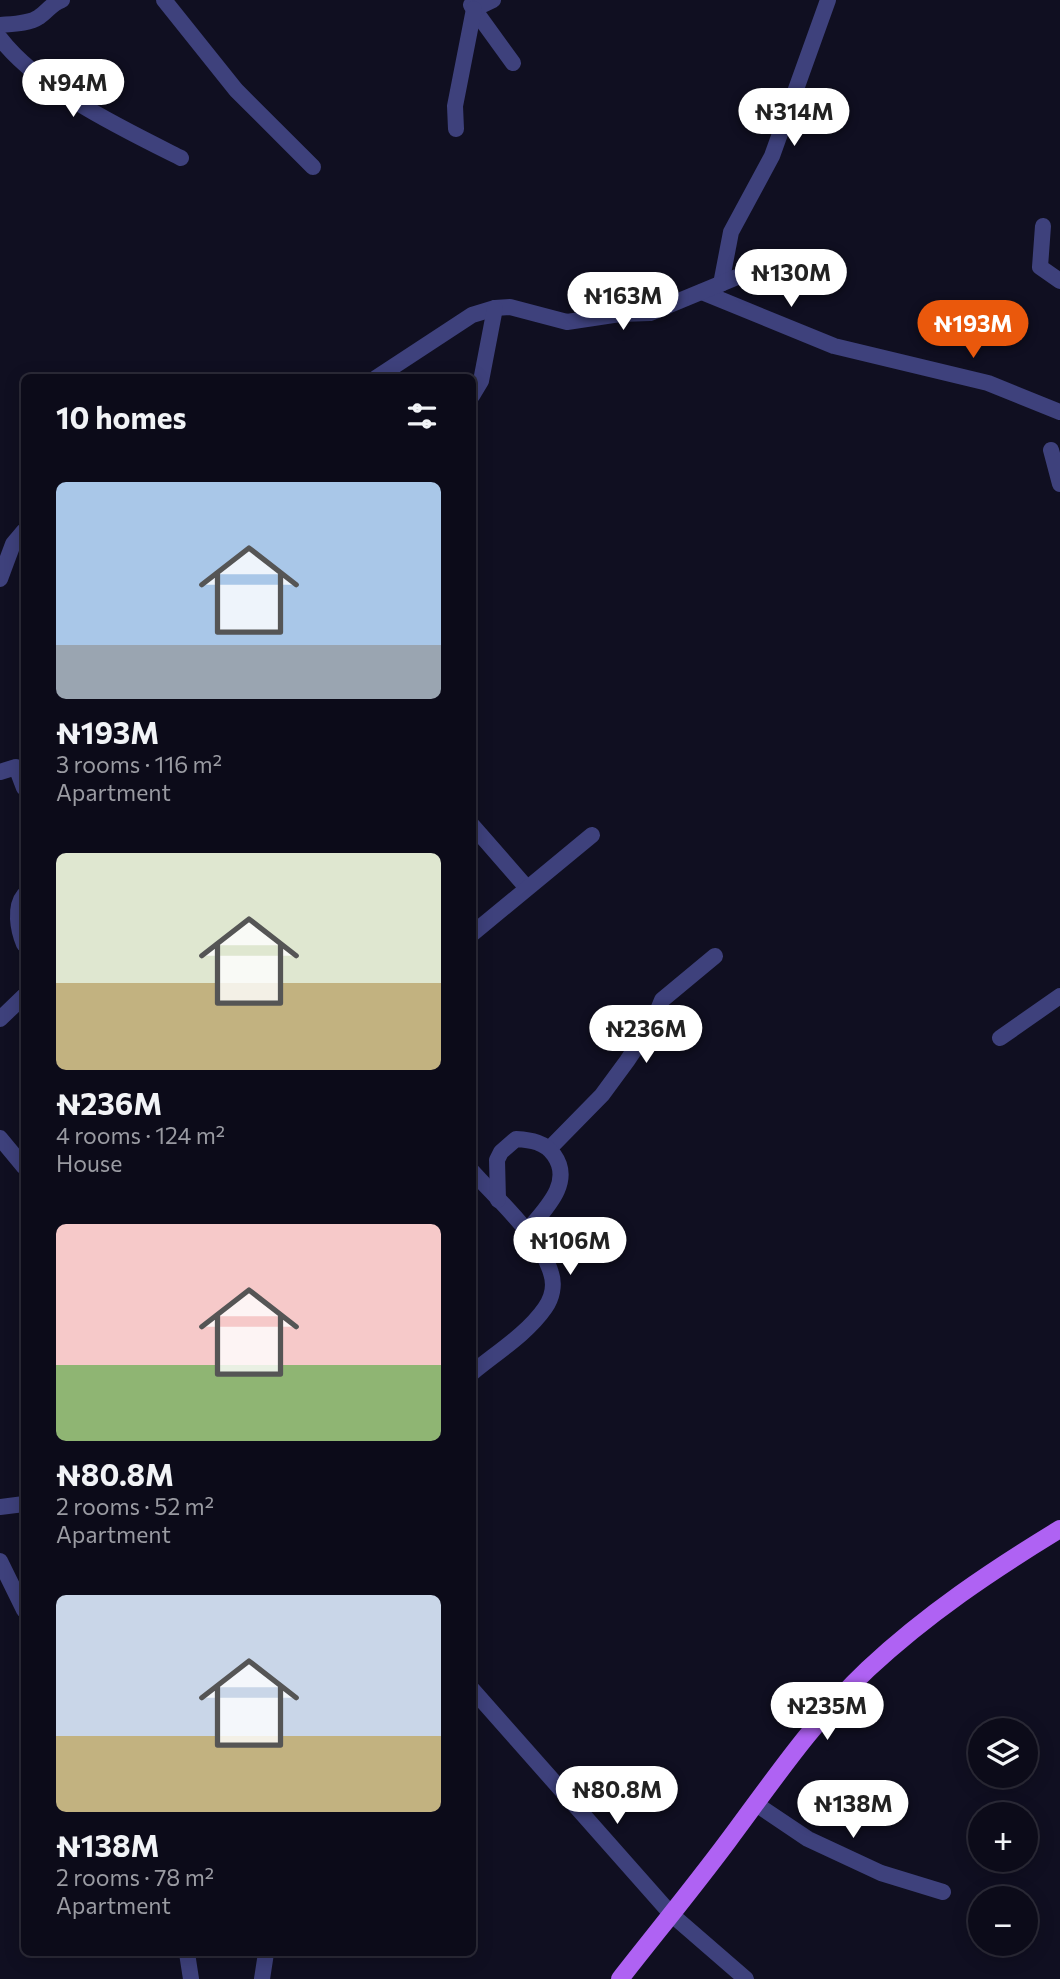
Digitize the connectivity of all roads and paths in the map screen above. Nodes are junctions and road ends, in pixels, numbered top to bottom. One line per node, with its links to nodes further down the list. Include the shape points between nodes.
1 (62, 0): 6 (street, via 30,21)
2 (164, 0): 11 (street, via 236,90)
3 (493, 0): 5 (street)
4 (828, 0): 15 (street, via 772,156 731,232)
5 (470, 4): 8 (street); 9 (street, via 455,106)
6 (0, 24)
7 (0, 38): 10 (street, via 43,80)
8 (513, 63)
9 (456, 129)
10 (181, 158)
11 (313, 167)
12 (1043, 226): 14 (street, via 1040,267)
13 (737, 277): 15 (street)
14 (1060, 281)
15 (721, 284): 16 (street)
16 (702, 292): 17 (street, via 650,313 567,322 510,307); 20 (street, via 834,346 988,383)
17 (495, 308): 18 (street, via 472,316); 19 (street)
18 (382, 374)
19 (476, 389)
20 (1060, 412)
21 (1056, 447): 22 (street); 23 (street)
22 (1035, 458)
23 (1060, 484)
24 (21, 535): 25 (street)
25 (0, 579)
26 (0, 772): 27 (street, via 16,767)
27 (21, 780)
28 (476, 830): 30 (street)
29 (592, 835): 30 (street)
30 (527, 888): 33 (street)
31 (21, 900): 32 (street)
32 (21, 928)
33 (476, 931)
34 (715, 956): 40 (street, via 662,1000 653,1022 602,1095)
35 (1060, 996): 38 (street)
36 (21, 999): 37 (street)
37 (0, 1020)
38 (1000, 1038)
39 (0, 1138): 41 (street)
40 (550, 1148): 43 (street, via 534,1140 516,1139 501,1152); 44 (street, via 562,1176 557,1191)
41 (21, 1163)
42 (476, 1175): 43 (street)
43 (498, 1200): 44 (street)
44 (527, 1231): 45 (street, via 551,1273 553,1292 532,1323)
45 (476, 1370)
46 (21, 1504): 47 (street)
47 (0, 1507)
48 (1060, 1529): 52 (main road, via 932,1613 867,1671 799,1745)
49 (0, 1561): 50 (street)
50 (21, 1604)
51 (476, 1694): 54 (street)
52 (756, 1804): 53 (street, via 807,1839 881,1872); 54 (main road)
53 (943, 1892)
54 (671, 1914): 59 (main road); 60 (street)
55 (187, 1956): 57 (street)
56 (266, 1956): 58 (street)
57 (191, 1979)
58 (262, 1979)
59 (620, 1979)
60 (747, 1979)

